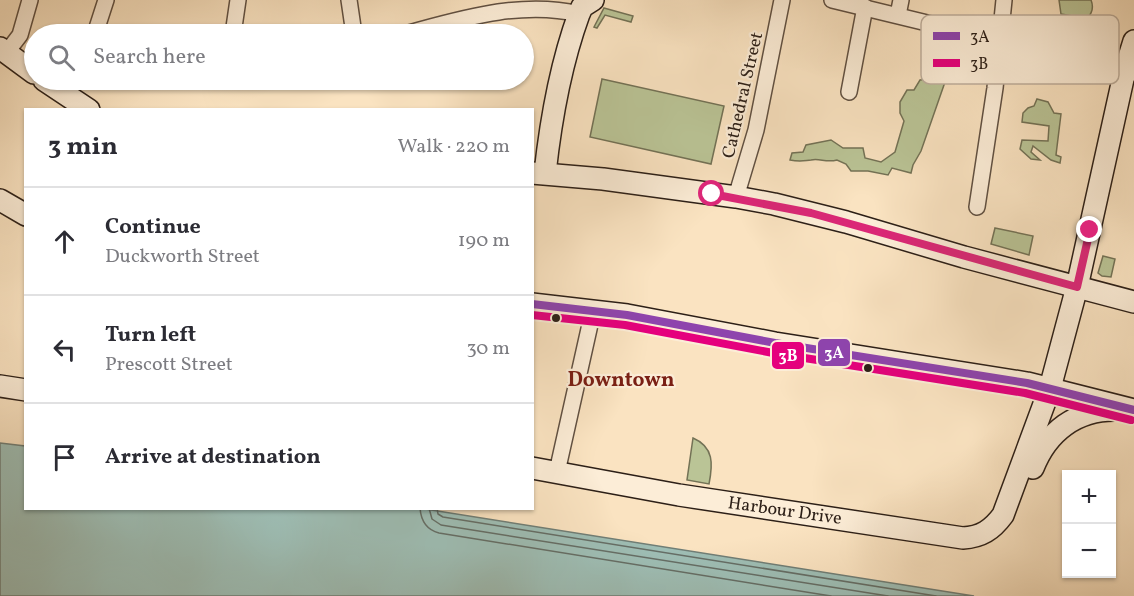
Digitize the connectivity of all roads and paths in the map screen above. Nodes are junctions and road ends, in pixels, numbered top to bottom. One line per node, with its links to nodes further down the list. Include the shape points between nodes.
1 (30, 0): 13 (street)
2 (106, 0): 14 (street)
3 (238, 0): 15 (street)
4 (349, 0): 16 (street)
5 (782, 0): 28 (street, Cathedral Street, via 756,130)
6 (832, 0): 9 (street)
7 (1004, 0): 12 (street)
8 (583, 5): 17 (street, via 485,9); 27 (street, via 564,58)
9 (865, 7): 10 (street); 25 (street)
10 (900, 8): 11 (street)
11 (921, 15)
12 (1003, 15)
13 (28, 24)
14 (98, 24)
15 (234, 24)
16 (353, 24)
17 (437, 24)
18 (24, 39): 20 (street)
19 (1134, 40): 22 (street, Harbour Drive)
20 (3, 50): 21 (street)
21 (24, 66)
22 (1130, 72): 32 (street, Harbour Drive)
23 (994, 84): 30 (street)
24 (59, 90): 26 (street)
25 (849, 92)
26 (86, 108)
27 (539, 173): 28 (street)
28 (736, 197): 32 (street, via 846,222)
29 (0, 200): 31 (street)
30 (977, 207)
31 (24, 214)
32 (1077, 287): 33 (street); 37 (street, Harbour Drive)
33 (1134, 302)
34 (534, 304): 35 (street)
35 (593, 311): 37 (street); 41 (street)
36 (0, 386): 38 (street)
37 (1050, 388): 39 (street); 42 (street, Harbour Drive)
38 (24, 390)
39 (1130, 409): 42 (street, via 1090,413 1066,425 1045,443 1029,477)
40 (534, 468): 41 (street, Harbour Drive)
41 (557, 472): 42 (street, Harbour Drive, via 679,495 963,538 985,533 994,526 1003,515)
42 (1012, 490)

